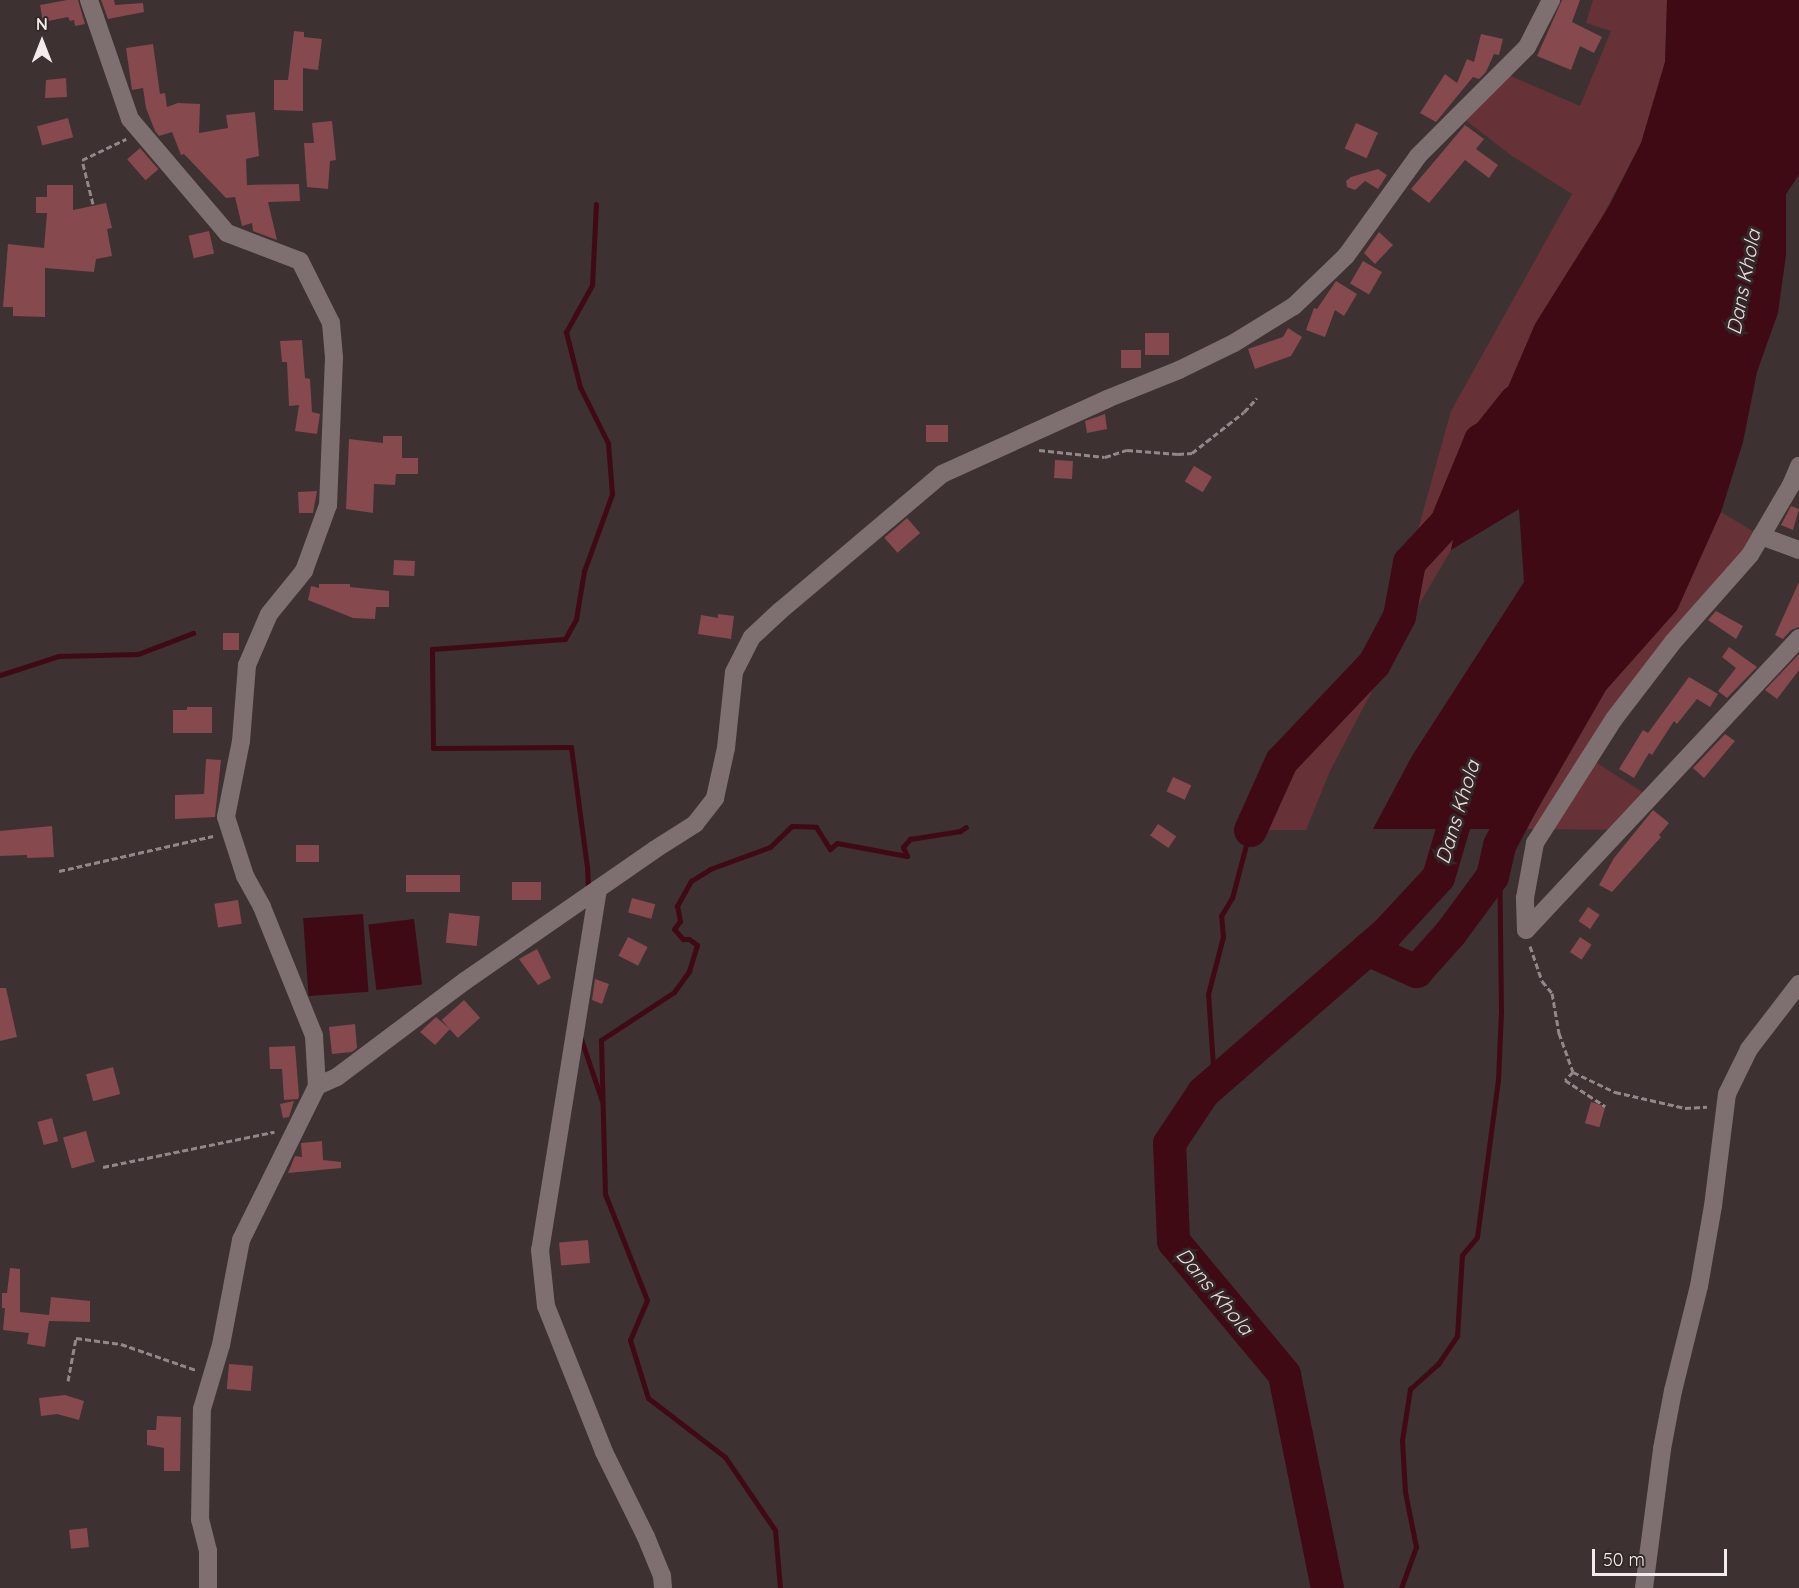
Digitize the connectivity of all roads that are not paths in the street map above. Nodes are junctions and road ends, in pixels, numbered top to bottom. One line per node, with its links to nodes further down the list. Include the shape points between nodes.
1 (89, 0): 9 (street, via 130,119 227,232 300,261 331,323 334,357 328,505 304,571 269,614 247,665 241,741 226,817 245,876 262,907 314,1036)
2 (1551, 0): 7 (street, via 1527,46 1418,156 1346,256 1294,306 1234,343 1179,370 942,474 773,617 752,637 734,672 726,748 715,798 695,824)
3 (1799, 466): 4 (street)
4 (1761, 536): 5 (street); 6 (street, via 1750,555 1673,642 1614,719 1535,843 1525,898 1526,930)
5 (1799, 550)
6 (1799, 638)
7 (598, 889): 9 (street, via 465,981 337,1077); 11 (street, via 540,1250 546,1306 604,1452 646,1537)
8 (1799, 984): 12 (street, via 1749,1049 1727,1094 1700,1286 1662,1449)
9 (317, 1086): 10 (street, via 241,1240 222,1345 202,1409 200,1520 208,1551)
10 (208, 1588)
11 (663, 1588)
12 (1644, 1588)

